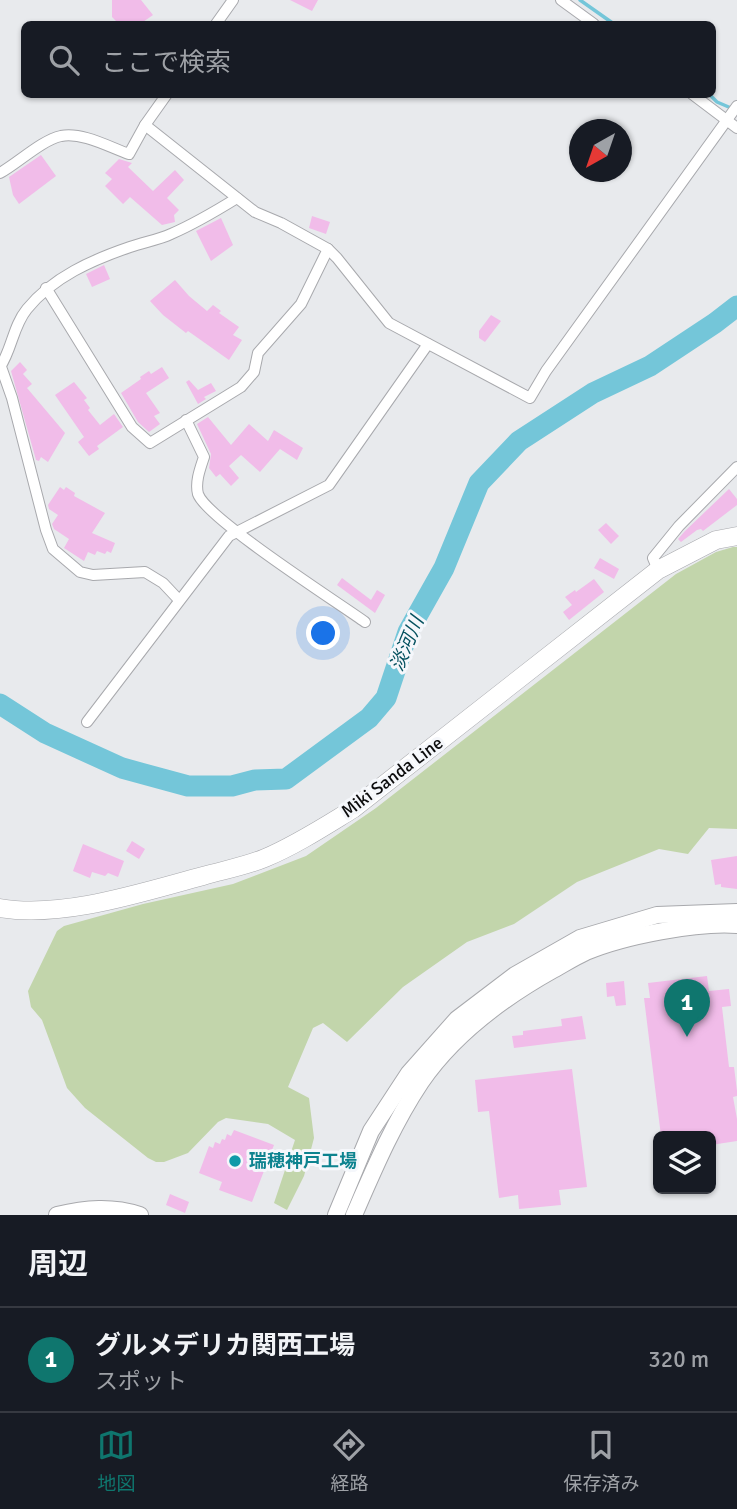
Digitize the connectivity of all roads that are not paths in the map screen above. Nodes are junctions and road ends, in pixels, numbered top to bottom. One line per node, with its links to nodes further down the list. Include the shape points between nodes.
1 (233, 0): 3 (street)
2 (566, 2): 4 (street)
3 (218, 21)
4 (590, 21)
5 (164, 98): 8 (street)
6 (700, 98): 7 (street)
7 (731, 114): 9 (street); 14 (street, via 530,398)
8 (145, 125): 10 (street, via 129,154 87,138 63,135); 11 (street)
9 (737, 128)
10 (0, 173)
11 (237, 198): 12 (street); 13 (street, via 170,235 71,272)
12 (328, 250): 14 (street, via 389,323); 16 (street, via 301,304 258,353 254,372 241,387)
13 (46, 288): 15 (street, via 18,322); 16 (street, via 132,427 150,443)
14 (428, 344): 18 (street, via 329,485)
15 (0, 365): 21 (street, via 53,549 80,572 145,572)
16 (186, 420): 18 (street, via 204,457 198,494 205,506)
17 (737, 467): 20 (street, via 653,558)
18 (237, 533): 21 (street, via 229,536); 22 (street)
19 (737, 537): 20 (main road, Miki Sanda Line, via 716,540)
20 (658, 570): 24 (main road, Miki Sanda Line, via 353,809 263,859 54,910)
21 (179, 600): 23 (street)
22 (365, 622)
23 (87, 722)
24 (0, 908)
25 (737, 912): 29 (street, via 657,915 580,938 514,975 457,1019 409,1073 371,1131)
26 (737, 925): 30 (street, via 659,931 586,952 524,986 476,1021 422,1081 388,1137)
27 (57, 1215): 28 (street, via 84,1209 121,1209)
28 (140, 1215)
29 (336, 1215)
30 (354, 1215)

